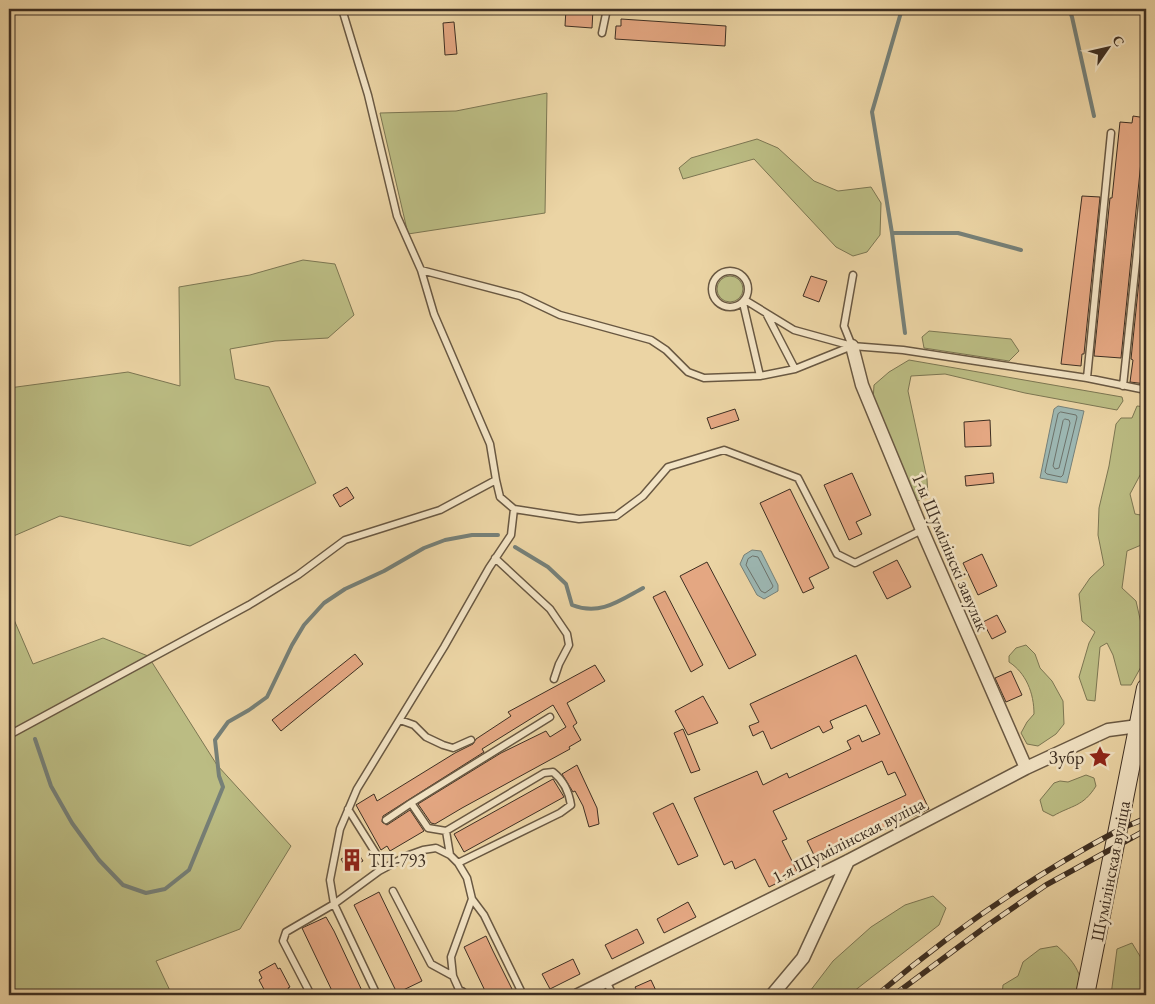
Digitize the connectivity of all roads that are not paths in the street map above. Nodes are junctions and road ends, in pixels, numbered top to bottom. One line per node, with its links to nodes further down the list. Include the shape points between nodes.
1 (342, 9): 6 (lane, via 368,95 397,216)
2 (607, 9): 3 (lane)
3 (602, 33)
4 (1110, 133): 13 (lane)
5 (1146, 166): 14 (lane)
6 (421, 270): 12 (lane, via 520,296 560,315 651,340 688,372 704,378); 16 (lane, via 434,314 490,444)
7 (853, 275): 10 (lane, via 844,326)
8 (744, 301): 8 (lane, via 748,289 743,276 730,271 717,276 711,289 717,302 730,308); 9 (lane); 12 (lane)
9 (766, 313): 10 (lane, via 794,330); 11 (lane)
10 (852, 346): 11 (lane); 13 (lane, via 902,350); 18 (street, 1-ы Шумілінскі завулак, via 862,385)
11 (795, 369): 12 (lane)
12 (760, 376)
13 (1087, 378): 14 (lane)
14 (1124, 386): 15 (lane)
15 (1146, 390)
16 (496, 480): 17 (lane, via 500,497); 25 (lane, via 440,510 345,540 298,575 249,605)
17 (514, 509): 18 (lane, via 579,519 616,516 643,496 668,467 724,450 798,478 837,554 855,562); 19 (lane, via 511,535)
18 (922, 530): 27 (street, 1-ы Шумілінскі завулак)
19 (496, 558): 20 (lane, via 550,609 567,634 569,645); 23 (lane)
20 (554, 679)
21 (1146, 688): 24 (main road, Шумілінская вуліца)
22 (550, 717): 28 (lane)
23 (400, 720): 26 (lane, via 414,724 426,737 453,748); 29 (lane)
24 (1138, 726): 27 (street, 1-я Шумілінская вуліца, via 1108,730); 48 (main road, Шумілінская вуліца)
25 (9, 735)
26 (471, 740)
27 (1026, 768): 33 (street, 1-я Шумілінская вуліца)
28 (411, 802): 30 (lane); 31 (lane, via 428,828)
29 (348, 809): 35 (lane); 38 (lane, via 340,829 330,880)
30 (386, 820)
31 (446, 831): 32 (lane); 34 (lane, via 544,773 553,772 560,778 570,798 571,805 560,813)
32 (450, 855): 34 (lane); 35 (lane, via 436,848 423,850)
33 (848, 861): 40 (street, 1-я Шумілінская вуліца); 47 (street, via 803,958)
34 (458, 863): 37 (lane)
35 (384, 868): 38 (lane)
36 (393, 891): 39 (lane, via 431,964)
37 (472, 899): 39 (lane, via 451,957); 41 (lane, via 484,915)
38 (334, 904): 42 (lane, via 286,932 282,941); 43 (lane)
39 (453, 976): 44 (lane)
40 (606, 981): 45 (street, 1-я Шумілінская вуліца); 46 (lane)
41 (522, 993)
42 (311, 995)
43 (377, 995)
44 (460, 995)
45 (578, 995)
46 (613, 995)
47 (772, 995)
48 (1085, 995)

